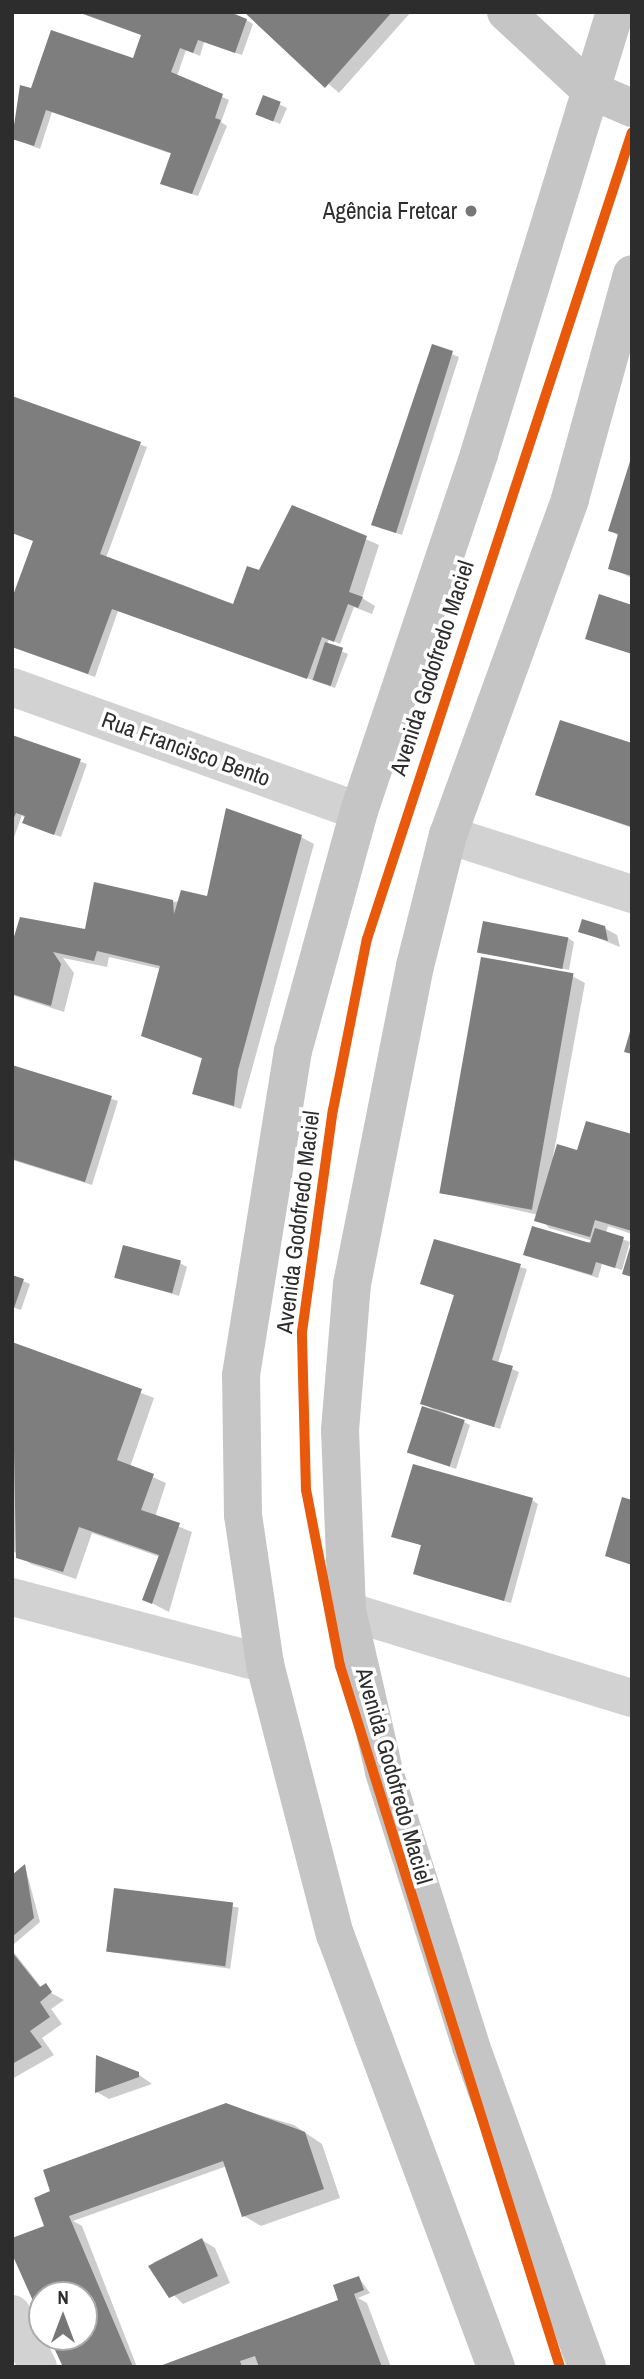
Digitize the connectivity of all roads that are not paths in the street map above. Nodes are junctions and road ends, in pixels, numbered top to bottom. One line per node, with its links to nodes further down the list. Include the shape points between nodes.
1 (506, 12): 3 (main road)
2 (615, 12): 3 (main road, Avenida Godofredo Maciel)
3 (590, 90): 4 (main road); 7 (main road, Avenida Godofredo Maciel, via 479,454)
4 (632, 108)
5 (632, 274): 8 (main road, Avenida Godofredo Maciel, via 570,499)
6 (12, 687): 7 (street, Rua Francisco Bento)
7 (359, 811): 12 (main road, Avenida Godofredo Maciel, via 293,1051 241,1375 243,1515)
8 (448, 835): 9 (street); 11 (main road, Avenida Godofredo Maciel, via 383,1111 352,1284 340,1430)
9 (632, 894)
10 (12, 1597): 12 (street)
11 (347, 1611): 13 (street); 17 (main road, Avenida Godofredo Maciel, via 384,1771 471,2046)
12 (265, 1664): 16 (main road, Avenida Godofredo Maciel, via 335,1935)
13 (632, 1698)
14 (12, 2314): 15 (street)
15 (38, 2367)
16 (496, 2367)
17 (587, 2367)

